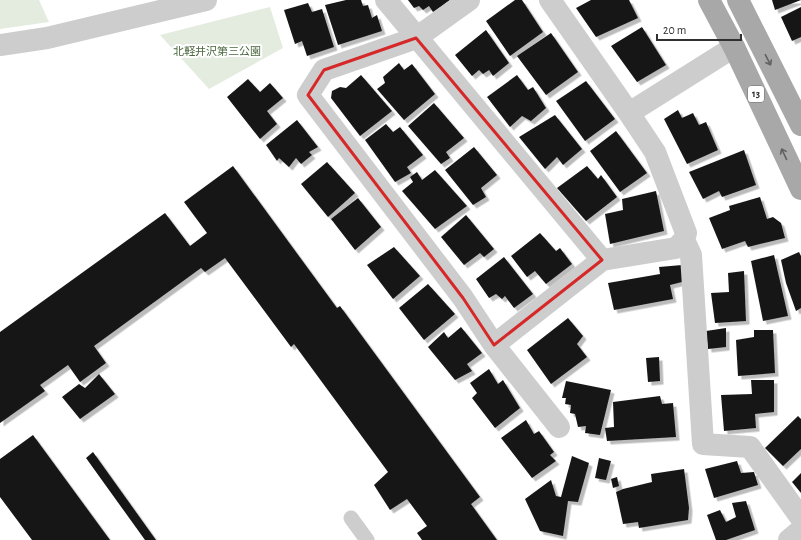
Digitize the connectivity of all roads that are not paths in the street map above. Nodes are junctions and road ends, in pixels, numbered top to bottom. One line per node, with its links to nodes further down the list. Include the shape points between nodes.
1 (206, 0): 8 (street, via 47,38)
2 (386, 0): 7 (street)
3 (468, 0): 7 (street)
4 (550, 0): 10 (street)
5 (708, 0): 9 (main road, 13)
6 (738, 0): 11 (main road, 13, one-way to 11)
7 (416, 38): 14 (street); 15 (street, via 324,70 308,95 463,298)
8 (0, 46)
9 (734, 47): 10 (street); 12 (main road, 13, one-way to 9)
10 (629, 113): 13 (street, via 655,152 686,234)
11 (801, 125)
12 (801, 189)
13 (684, 240): 14 (street, via 676,248); 18 (street, via 691,256 703,444 750,447)
14 (602, 260): 15 (street)
15 (494, 345): 16 (street)
16 (559, 427)
17 (351, 518): 20 (lane)
18 (801, 518)
19 (801, 530): 21 (street)
20 (367, 540)
21 (789, 540)

